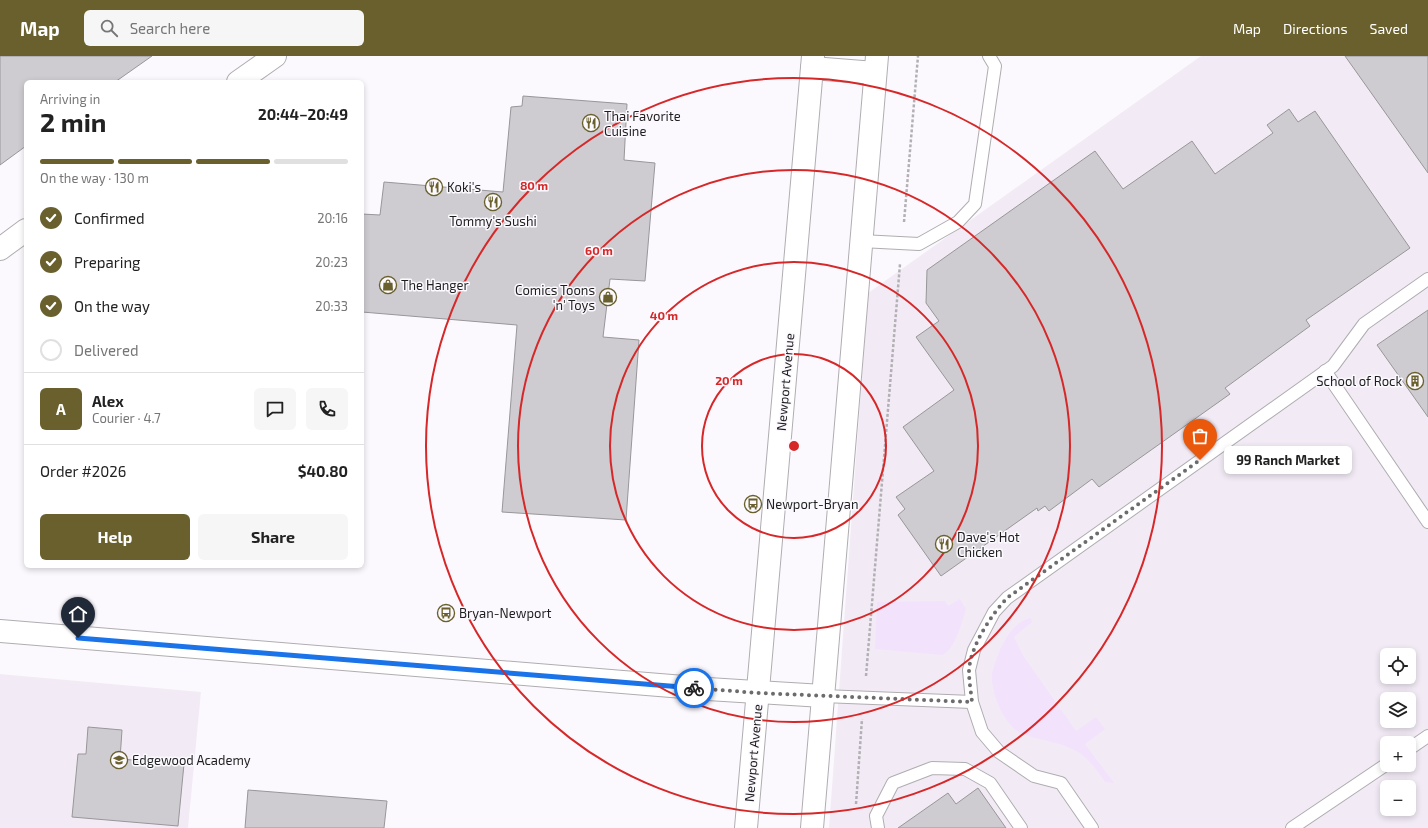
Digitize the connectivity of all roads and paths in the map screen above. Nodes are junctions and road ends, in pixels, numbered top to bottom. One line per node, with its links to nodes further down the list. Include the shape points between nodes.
1 (275, 56): 6 (main road)
2 (918, 56): 9 (path)
3 (989, 56): 9 (lane, via 995,66 975,204 958,222 919,244)
4 (813, 62): 5 (main road); 16 (main road, Newport Avenue)
5 (876, 65): 8 (main road)
6 (241, 80)
7 (24, 231): 10 (main road)
8 (861, 241): 9 (lane); 17 (main road)
9 (902, 243): 15 (path)
10 (0, 249)
11 (1428, 279): 12 (lane, via 1364,324 1333,366)
12 (1325, 372): 13 (lane); 18 (lane, via 1007,598 994,612 974,650 969,670)
13 (1428, 522)
14 (0, 631): 16 (main road)
15 (868, 650)
16 (758, 693): 17 (main road); 24 (main road, Newport Avenue)
17 (823, 696): 18 (lane); 25 (main road)
18 (972, 702): 28 (lane, via 982,732 999,752 1034,776 1061,783)
19 (861, 732): 23 (path)
20 (1428, 736): 21 (lane)
21 (1416, 744)
22 (1380, 769): 29 (lane)
23 (856, 805)
24 (746, 828)
25 (812, 828)
26 (878, 828): 27 (lane, via 876,816 893,783 932,768 965,769 990,783)
27 (1021, 828)
28 (1092, 828)
29 (1292, 828)

